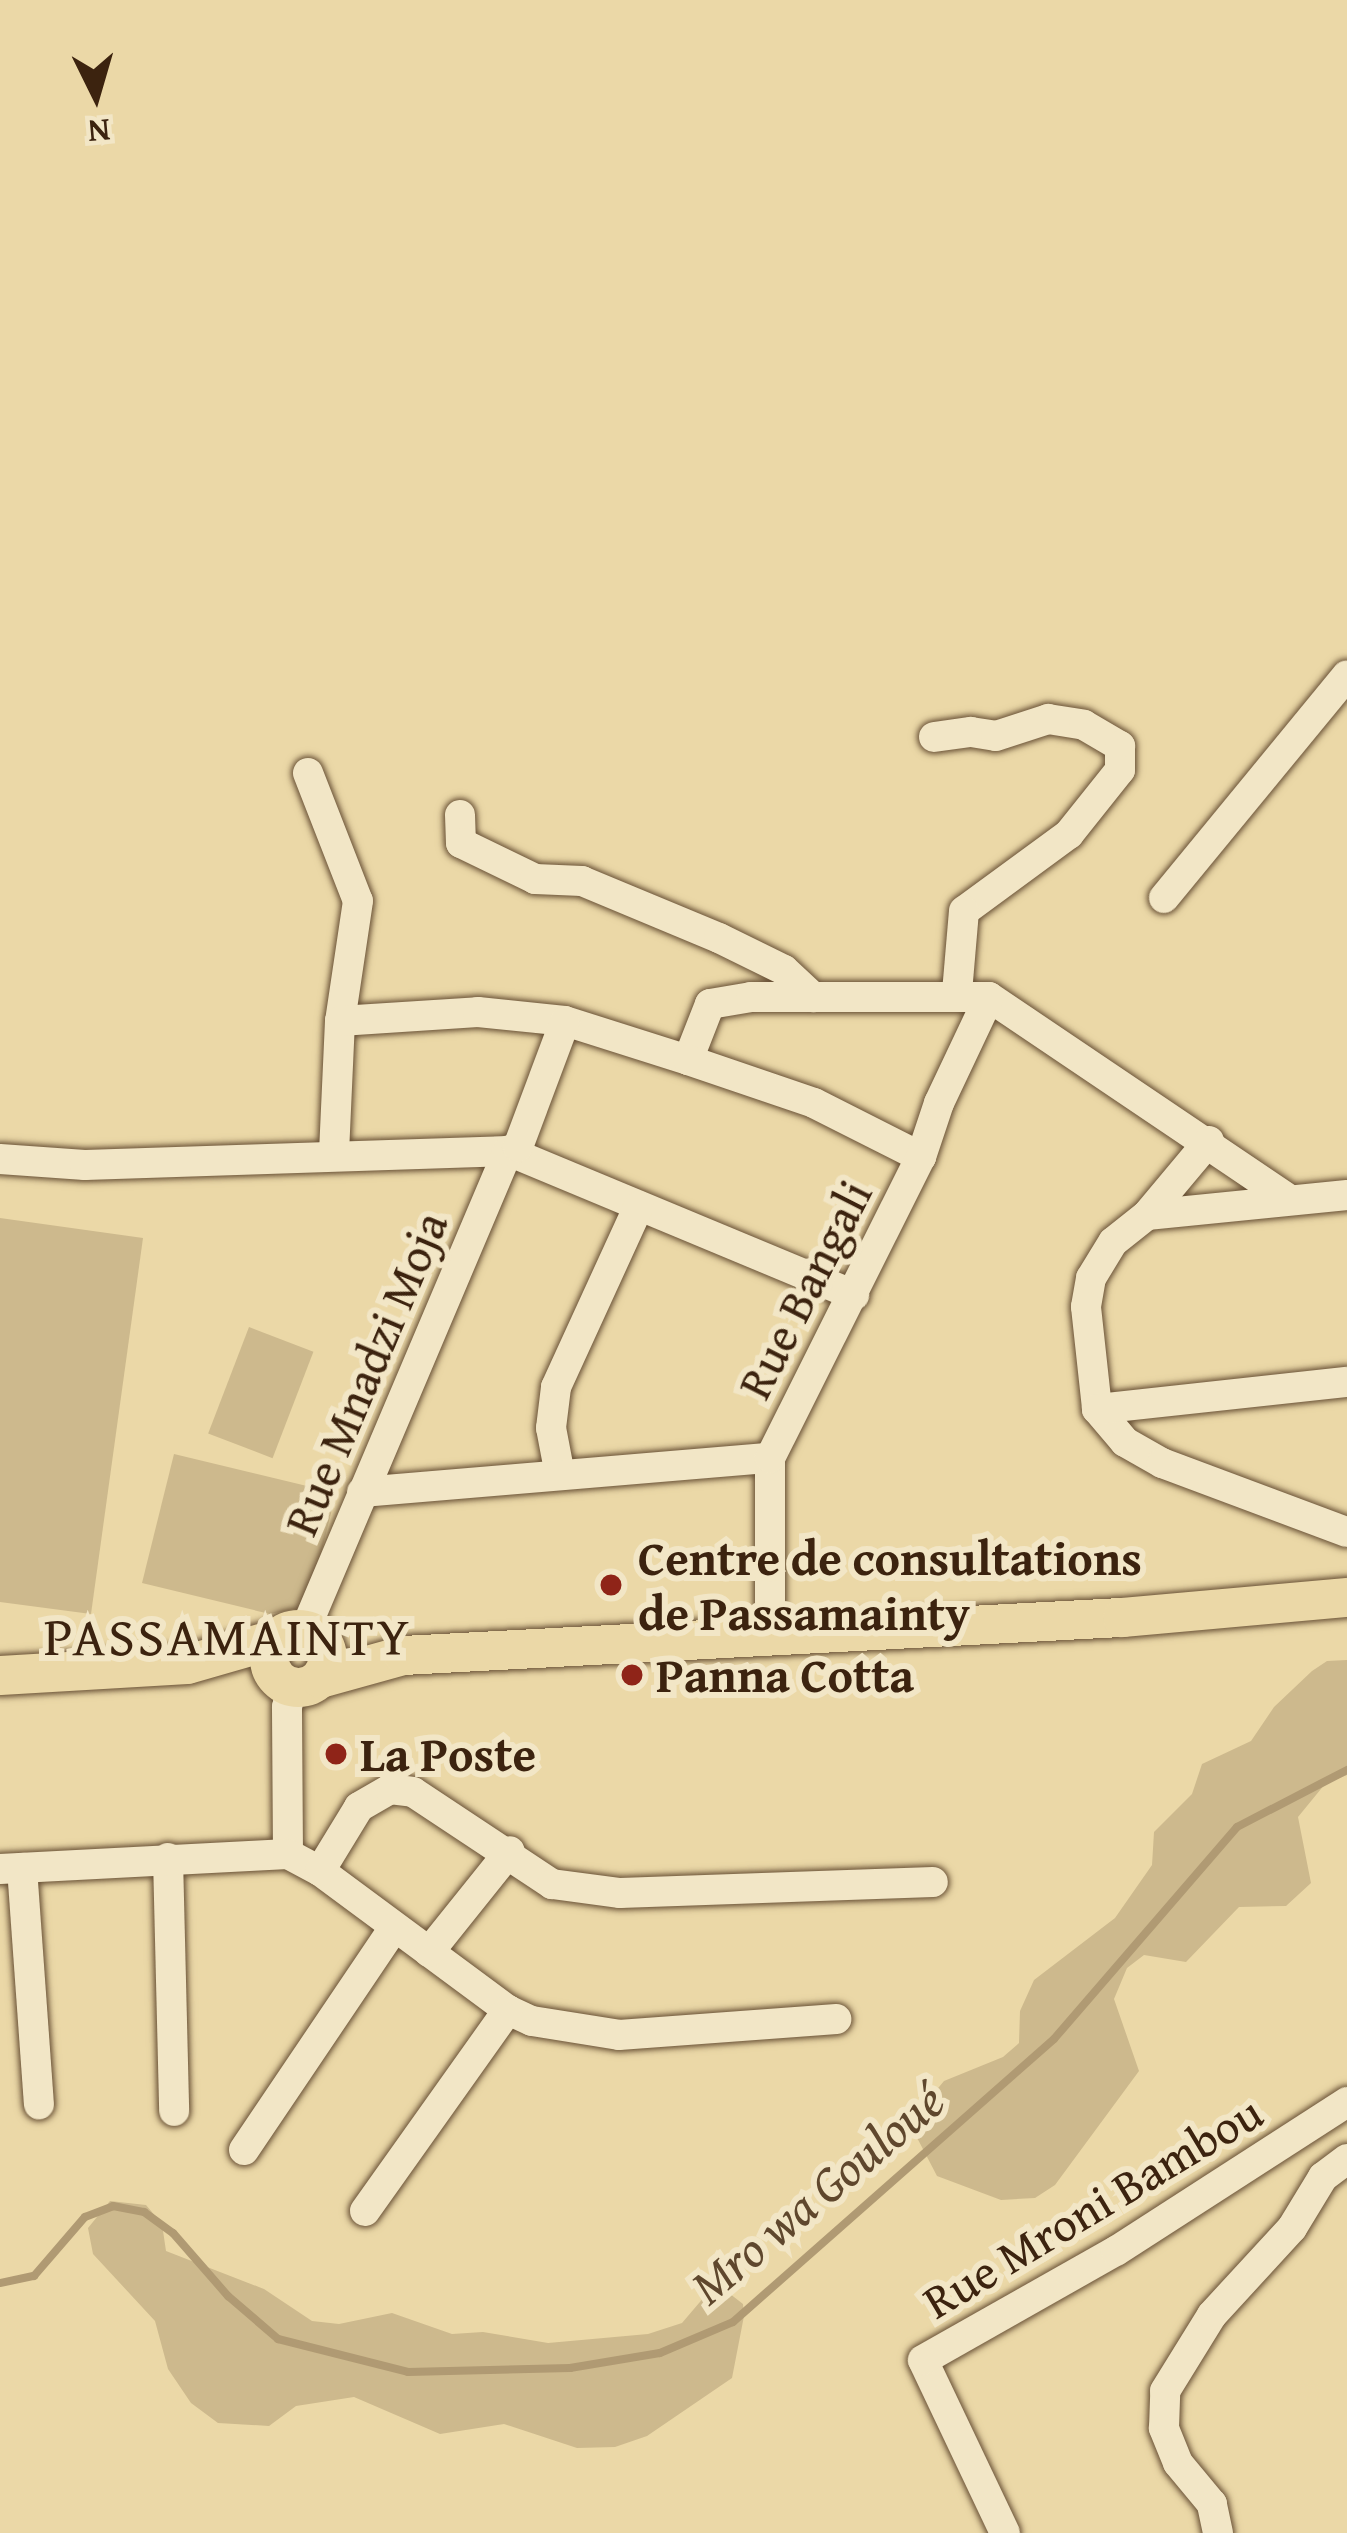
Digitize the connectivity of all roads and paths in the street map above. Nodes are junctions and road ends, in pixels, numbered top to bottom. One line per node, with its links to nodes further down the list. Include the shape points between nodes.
1 (1347, 675): 5 (street)
2 (934, 737): 6 (street, via 996,736 1048,719 1084,725 1120,746 1120,770 1069,834 964,911)
3 (308, 773): 9 (street, via 358,901)
4 (460, 815): 7 (street, via 461,843 535,879 582,880 719,938 784,970)
5 (1164, 898)
6 (957, 993): 7 (street); 8 (street)
7 (813, 997): 11 (street, via 710,1004)
8 (989, 997): 12 (street); 15 (street, Rue Bangali)
9 (340, 1021): 10 (street, via 478,1012); 14 (street)
10 (565, 1022): 11 (street); 13 (street, Rue Mnadzi Moja, via 518,1147)
11 (688, 1060): 15 (street, via 814,1102)
12 (1209, 1141): 18 (street); 20 (street)
13 (508, 1151): 14 (street); 19 (street); 26 (street, Rue Mnadzi Moja)
14 (334, 1153): 16 (street, via 85,1165)
15 (921, 1157): 21 (street, Rue Bangali)
16 (0, 1159)
17 (1347, 1196): 18 (street)
18 (1289, 1200): 20 (street)
19 (639, 1206): 21 (street); 25 (street, via 556,1387 551,1428)
20 (1147, 1215): 23 (street, via 1113,1242 1090,1278)
21 (854, 1295): 24 (street, Rue Bangali, via 833,1322)
22 (1347, 1382): 23 (street)
23 (1097, 1409): 27 (street, via 1125,1442 1162,1463)
24 (770, 1458): 25 (street); 29 (street, Rue Bangali)
25 (560, 1475): 26 (street)
26 (362, 1492): 30 (street, Rue Mnadzi Moja)
27 (1347, 1532)
28 (1347, 1598): 29 (main road)
29 (770, 1636): 30 (main road)
30 (300, 1659): 31 (main road); 33 (street, Rue Mnadzi Moja, via 287,1707)
31 (0, 1675)
32 (510, 1851): 36 (street, via 413,1792 390,1789 359,1807); 37 (street, via 552,1884 620,1893); 39 (street)
33 (289, 1854): 34 (street); 36 (street)
34 (168, 1858): 35 (street); 44 (street)
35 (11, 1869): 43 (street)
36 (320, 1870): 38 (street)
37 (934, 1882)
38 (393, 1929): 39 (street); 45 (street)
39 (429, 1952): 40 (street)
40 (508, 2010): 41 (street, via 619,2036); 47 (street)
41 (836, 2019)
42 (1347, 2102): 48 (street, Rue Mroni Bambou, via 1115,2251 922,2360)
43 (39, 2104)
44 (174, 2110)
45 (244, 2150)
46 (1347, 2159): 49 (street, via 1323,2177 1292,2228 1212,2314 1165,2391 1164,2428 1178,2463 1212,2504)
47 (365, 2211)
48 (1005, 2533)
49 (1218, 2533)

